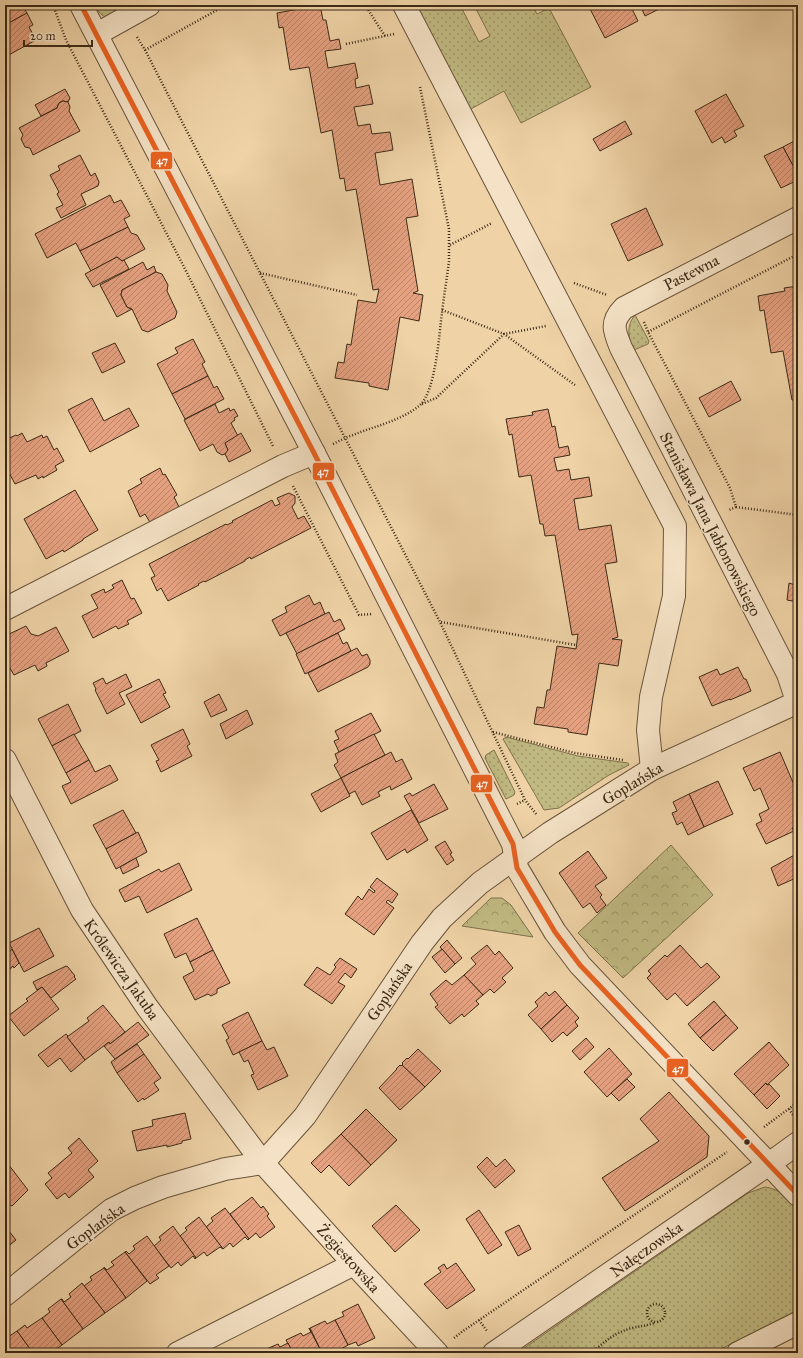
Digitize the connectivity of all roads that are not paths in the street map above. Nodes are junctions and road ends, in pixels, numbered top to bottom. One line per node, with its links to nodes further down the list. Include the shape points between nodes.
1 (81, 5): 4 (street)
2 (149, 5): 4 (street)
3 (404, 5): 9 (street)
4 (97, 34): 7 (street)
5 (798, 218): 6 (street, Pastewna, via 624,308 614,321 614,330)
6 (621, 348): 8 (street, Stanisława Jana Jabłonowskiego)
7 (314, 454): 10 (street, via 283,466); 14 (street, via 501,819 513,844)
8 (714, 512): 9 (street); 11 (street, Stanisława Jana Jabłonowskiego, via 788,674)
9 (675, 526): 13 (street, via 674,596 651,697 648,730)
10 (5, 609)
11 (798, 703): 13 (street, Goplańska)
12 (5, 760): 16 (street, Królewicza Jakuba, via 82,910 147,1006)
13 (652, 769): 14 (street, Goplańska)
14 (515, 857): 16 (street, Goplańska, via 480,882 442,918 406,966 305,1116); 17 (street, via 517,868 532,894 555,932 580,965)
15 (798, 1143): 17 (street, Nałęczowska)
16 (263, 1163): 19 (street, Żegiestowska); 20 (street, Goplańska, via 225,1169 163,1187 111,1210)
17 (769, 1164): 18 (street); 24 (street, Nałęczowska)
18 (798, 1195)
19 (354, 1264): 22 (street); 23 (street, Żegiestowska)
20 (5, 1295)
21 (798, 1323): 25 (street)
22 (178, 1353)
23 (437, 1353)
24 (494, 1353)
25 (738, 1353)

